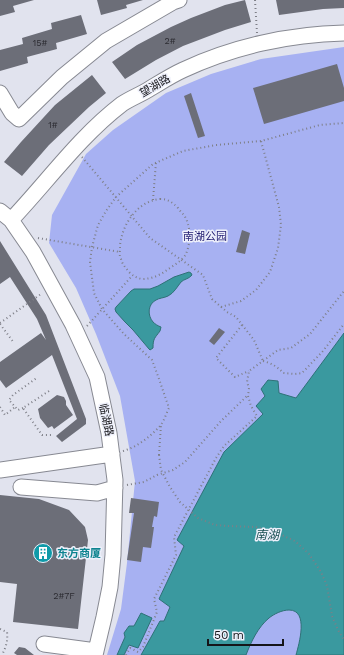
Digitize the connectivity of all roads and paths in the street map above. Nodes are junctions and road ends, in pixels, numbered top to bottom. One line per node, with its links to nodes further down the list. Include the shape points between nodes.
1 (254, 0): 4 (path)
2 (175, 1): 5 (street, via 106,41 62,77 19,119 12,113)
3 (344, 33): 8 (street, 望湖路, via 322,33 259,44 182,70 123,104)
4 (258, 35)
5 (0, 93)
6 (344, 123): 7 (path, via 320,126)
7 (261, 141): 9 (path, via 183,151); 21 (path, via 280,207 278,248 270,272 256,290 241,301)
8 (72, 150): 10 (path, via 81,155); 12 (street, 望湖路)
9 (156, 162): 10 (path); 11 (path)
10 (116, 198): 13 (path); 15 (path, via 98,225)
11 (153, 200): 13 (path); 17 (path, via 166,199 184,216 189,229 189,240 186,254)
12 (6, 216): 38 (street, 临湖路, via 33,252 73,325 96,377)
13 (132, 216): 16 (path, via 124,230); 17 (path, via 150,238)
14 (37, 238): 15 (path)
15 (92, 247): 16 (path); 22 (path, via 90,262 94,293)
16 (120, 252): 18 (path, via 120,259)
17 (181, 260): 18 (path, via 158,276 148,279); 21 (path, via 203,275 212,299)
18 (132, 276): 22 (path)
19 (344, 291): 28 (path, via 310,334 291,348 278,350)
20 (43, 292): 23 (path)
21 (221, 307): 25 (path, via 236,317)
22 (102, 309): 26 (path); 36 (path, via 152,360 169,408)
23 (0, 324): 27 (path)
24 (344, 324): 28 (path, via 302,373 283,373 279,368)
25 (242, 325): 28 (path, via 254,340); 29 (path, via 216,358 235,377)
26 (87, 326)
27 (14, 343)
28 (263, 361): 29 (path)
29 (249, 371): 32 (path)
30 (38, 377): 34 (path, via 9,400)
31 (49, 391): 35 (path)
32 (248, 396): 41 (path, via 221,421 185,462 144,482); 47 (path, via 250,406 257,416 224,446 216,458 174,537 176,555 154,599 158,612 143,647 138,652 130,648)
33 (0, 407): 34 (path, via 5,415)
34 (15, 407): 35 (path, via 18,410)
35 (23, 408): 37 (path, via 42,435)
36 (161, 425): 38 (path, via 134,448); 43 (path, bridge, via 161,470 180,502 198,518 215,525 256,527 295,541 309,554 321,572 327,586 332,616)
37 (54, 435)
38 (112, 454): 39 (street); 41 (street, 临湖路)
39 (0, 470)
40 (21, 487): 41 (street, via 97,493)
41 (115, 488): 45 (street, 临湖路, via 110,586)
42 (0, 629): 46 (path, via 7,632 8,638)
43 (344, 640)
44 (44, 644): 45 (street)
45 (95, 653)
46 (2, 655)
47 (126, 655)

